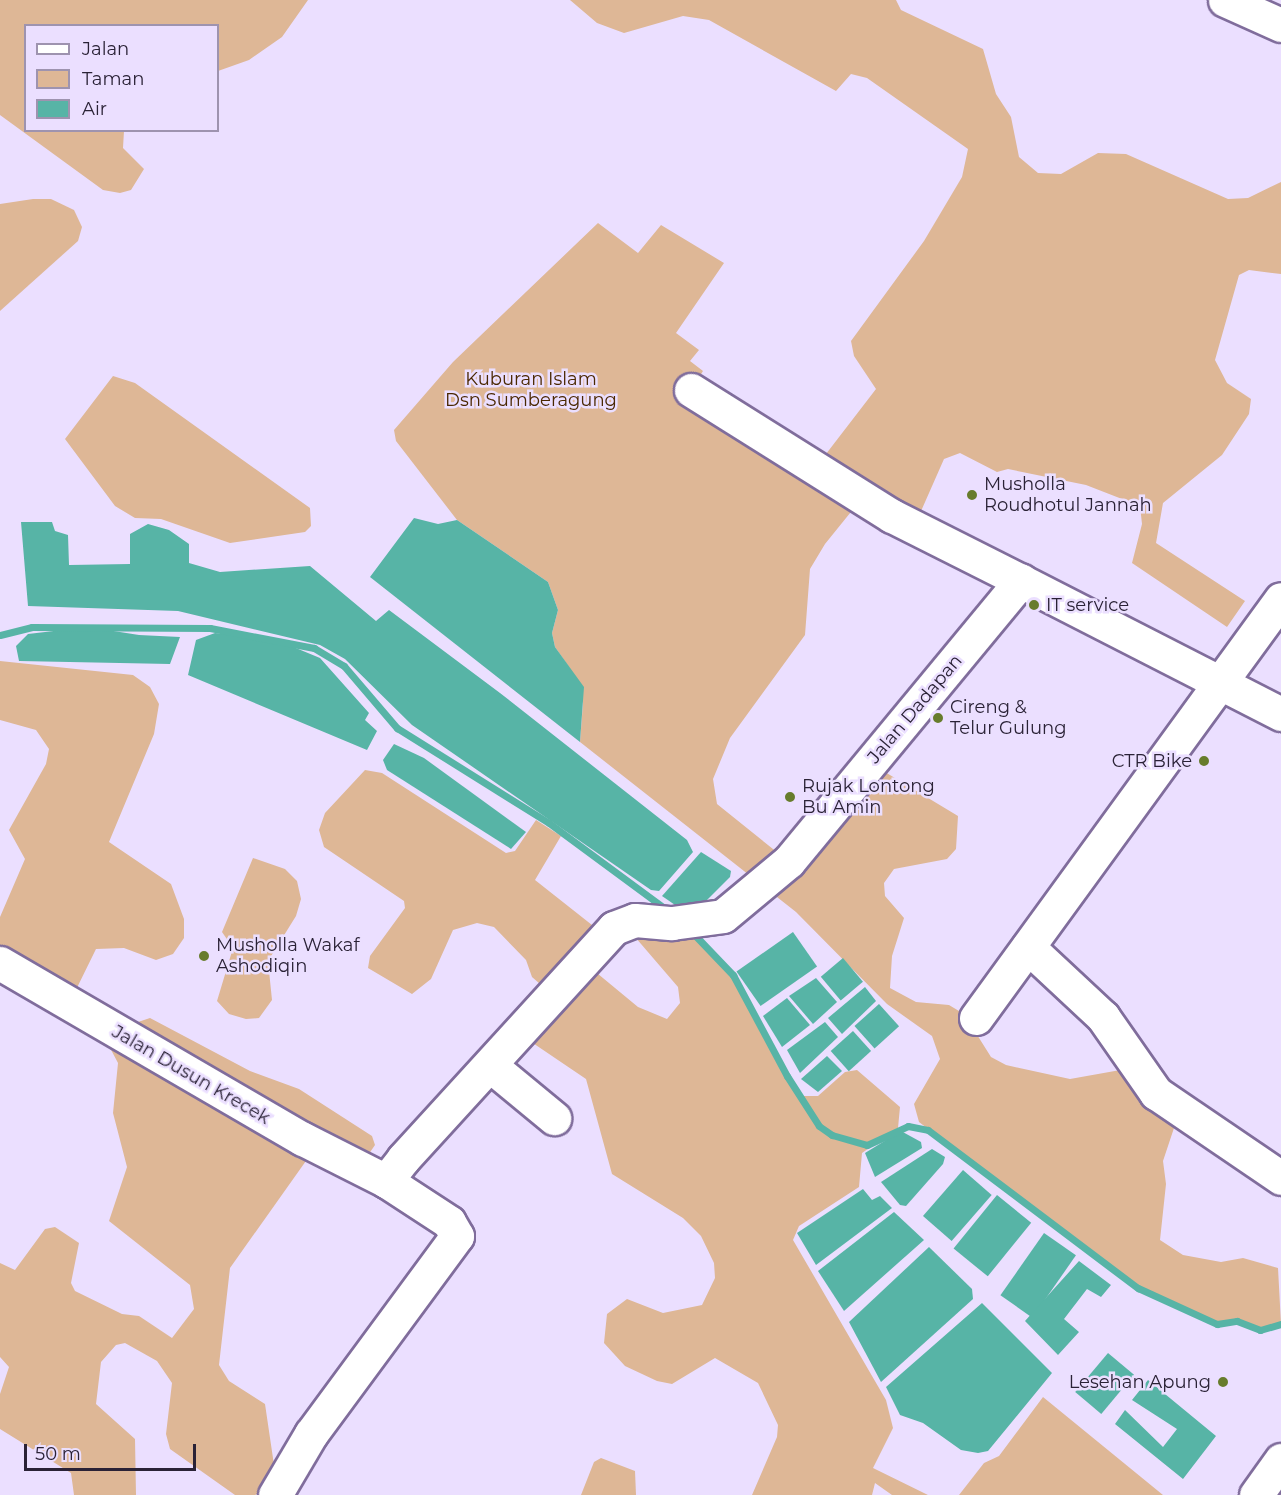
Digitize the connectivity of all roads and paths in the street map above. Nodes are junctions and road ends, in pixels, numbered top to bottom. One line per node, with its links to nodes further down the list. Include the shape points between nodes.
1 (1225, 0): 2 (street)
2 (1281, 25)
3 (691, 390): 4 (street, via 892,516)
4 (1021, 581): 6 (street); 11 (street, Jalan Dadapan, via 789,861 731,912 685,922 635,920 614,928)
5 (1281, 599): 6 (street)
6 (1222, 682): 7 (street); 8 (street)
7 (1281, 714)
8 (1028, 947): 10 (street); 13 (street, via 1103,1017 1156,1093)
9 (0, 963): 14 (street, Jalan Dusun Krecek, via 283,1128)
10 (976, 1018)
11 (492, 1066): 12 (street); 14 (street)
12 (554, 1118)
13 (1281, 1178)
14 (386, 1181): 16 (street, Jalan Dusun Krecek, via 457,1228 438,1264 311,1434)
15 (1281, 1460): 17 (street)
16 (275, 1495)
17 (1256, 1495)

